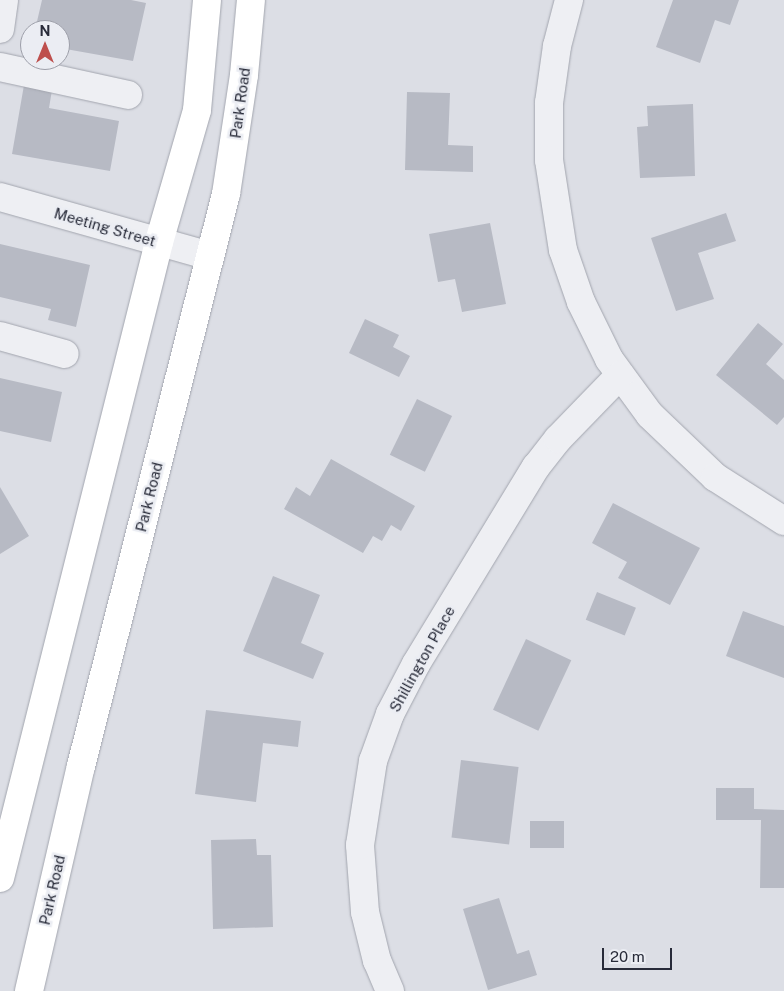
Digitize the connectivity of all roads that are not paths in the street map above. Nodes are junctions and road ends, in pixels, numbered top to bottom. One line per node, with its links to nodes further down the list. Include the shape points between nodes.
1 (4, 0): 5 (street)
2 (207, 0): 9 (main road, via 197,110)
3 (251, 0): 10 (main road, Park Road, via 237,126 226,194)
4 (569, 0): 13 (street, via 557,46 550,103 549,160 556,214 581,302)
5 (0, 29)
6 (0, 67): 7 (street)
7 (128, 95)
8 (0, 197): 9 (street, Meeting Street)
9 (159, 242): 10 (street, Meeting Street); 15 (main road)
10 (210, 256): 16 (main road, Park Road, via 81,766)
11 (0, 336): 12 (street)
12 (65, 354)
13 (620, 375): 14 (street, via 650,415 715,477); 17 (street, Shillington Place, via 558,439 536,467 416,664 390,714 373,761 360,845 365,912 377,961)
14 (784, 521)
15 (0, 878)
16 (29, 991)
17 (390, 991)

